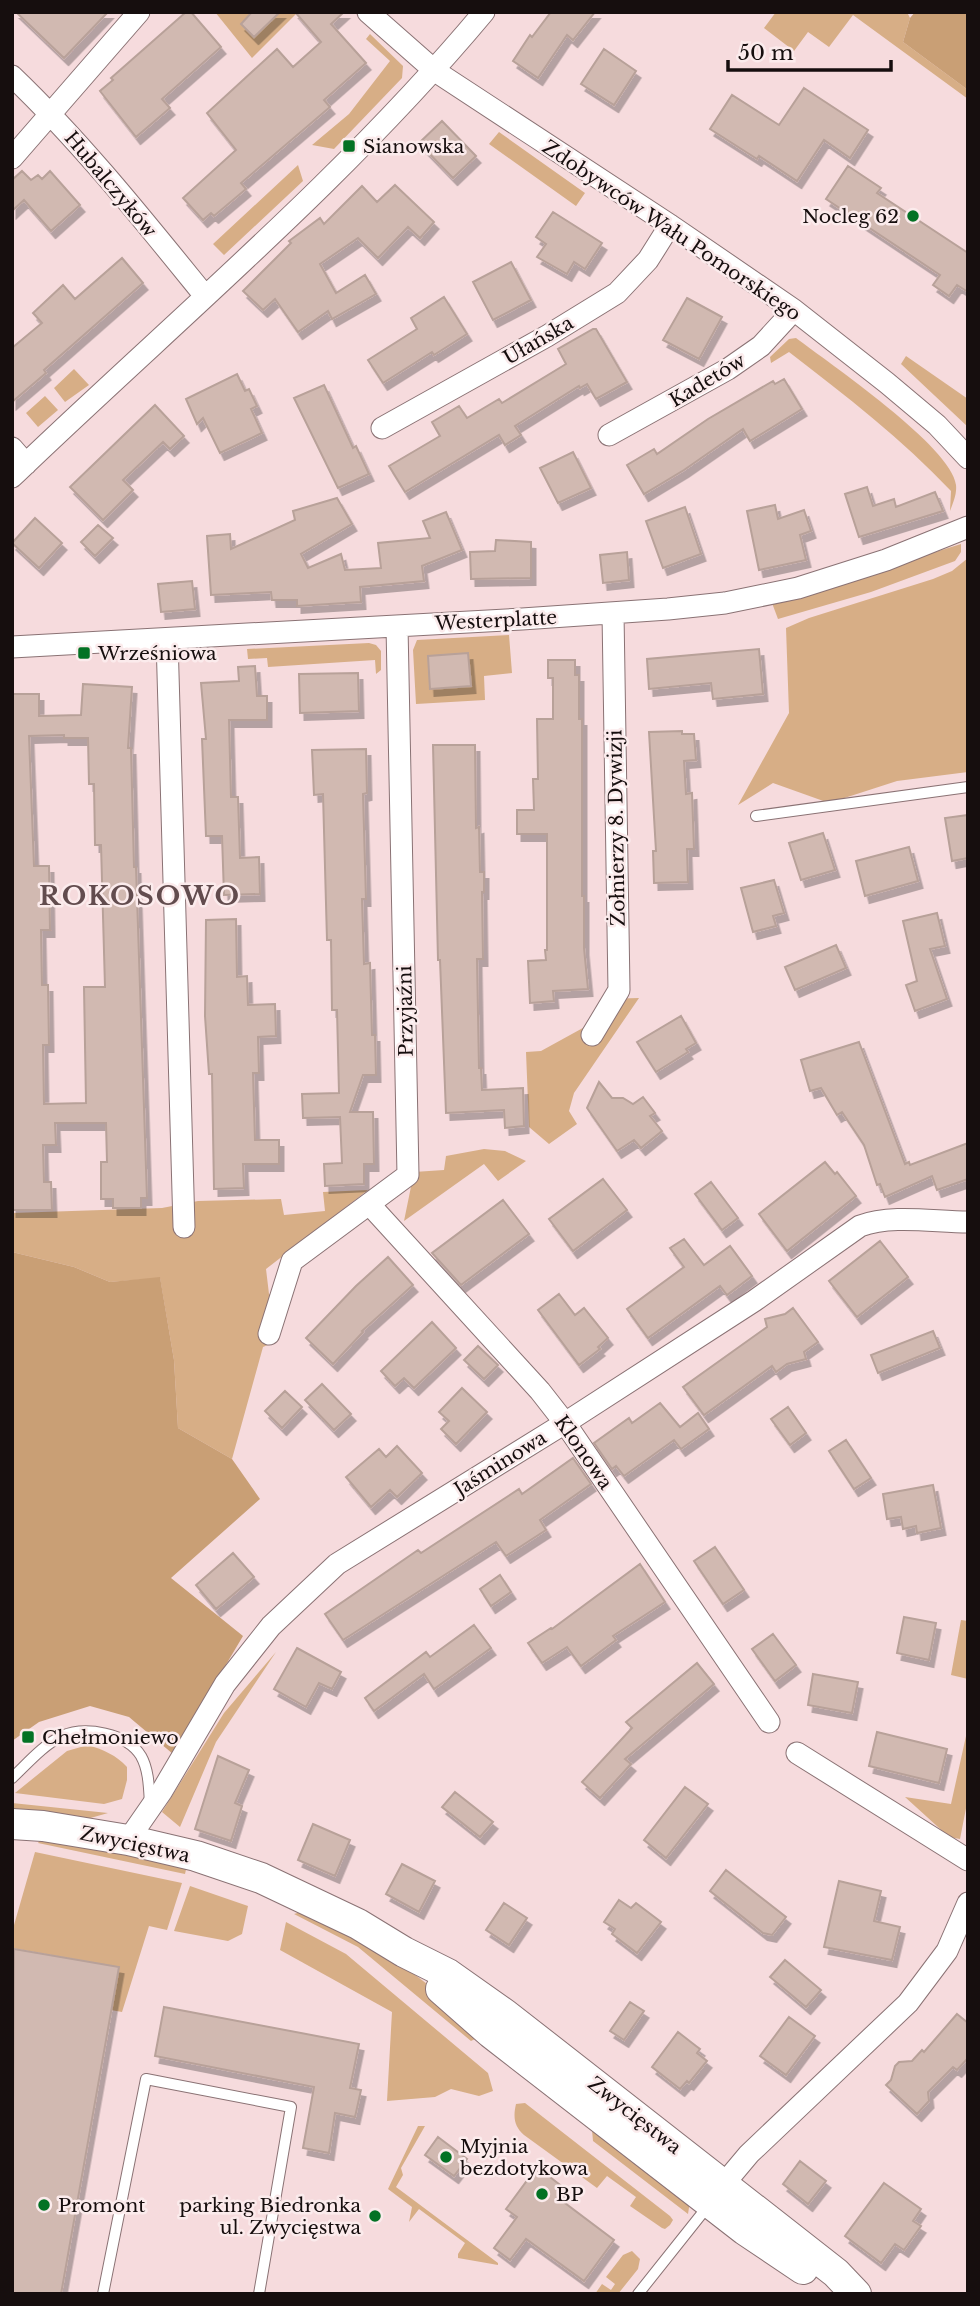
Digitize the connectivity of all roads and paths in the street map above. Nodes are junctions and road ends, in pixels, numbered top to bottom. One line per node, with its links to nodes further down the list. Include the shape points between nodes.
1 (139, 12): 6 (street)
2 (368, 12): 4 (street, Zdobywców Wału Pomorskiego)
3 (484, 12): 4 (street)
4 (435, 71): 8 (street, Zdobywców Wału Pomorskiego); 9 (street)
5 (12, 76): 6 (street, Hubalczyków)
6 (51, 113): 7 (street); 9 (street, Hubalczyków)
7 (12, 158)
8 (670, 225): 10 (street, Zdobywców Wału Pomorskiego); 11 (street, Ułańska, via 648,260 617,293)
9 (205, 296): 14 (street)
10 (794, 310): 12 (street, Kadetów, via 761,346 728,369); 13 (street, Zdobywców Wału Pomorskiego, via 937,425)
11 (382, 428)
12 (609, 435)
13 (968, 458)
14 (17, 463)
15 (968, 527): 16 (street, Westerplatte, via 798,588 725,603)
16 (613, 613): 17 (street, Westerplatte); 22 (street, Żołnierzy 8. Dywizji, via 619,990)
17 (397, 626): 18 (street, Westerplatte); 23 (street, Przyjaźni, via 408,1175)
18 (167, 639): 19 (street, Westerplatte); 25 (street)
19 (12, 647)
20 (968, 787): 21 (lane)
21 (756, 816)
22 (592, 1035)
23 (370, 1205): 26 (street, Przyjaźni, via 292,1261); 27 (street, Klonowa)
24 (968, 1222): 27 (street, Jaśminowa, via 891,1219 860,1226 754,1301)
25 (184, 1227)
26 (269, 1334)
27 (565, 1423): 28 (street, Klonowa); 31 (street, Jaśminowa, via 337,1564 271,1626 225,1684)
28 (769, 1722)
29 (797, 1754): 34 (street)
30 (12, 1778): 31 (lane, via 63,1736 103,1733 124,1741 141,1755)
31 (150, 1807): 33 (street, Jaśminowa)
32 (12, 1824): 33 (main road, Zwycięstwa)
33 (128, 1840): 36 (main road, Zwycięstwa, via 197,1856 261,1878 358,1924 404,1952 439,1988 537,2054)
34 (968, 1860)
35 (968, 1903): 36 (street, via 947,1951 908,2003 749,2154)
36 (716, 2194): 39 (lane); 40 (main road, Zwycięstwa, via 762,2242); 41 (main road, Zwycięstwa, via 836,2273)
37 (103, 2294): 38 (lane, via 146,2079 291,2107)
38 (259, 2294)
39 (638, 2294)
40 (845, 2294)
41 (856, 2294)

